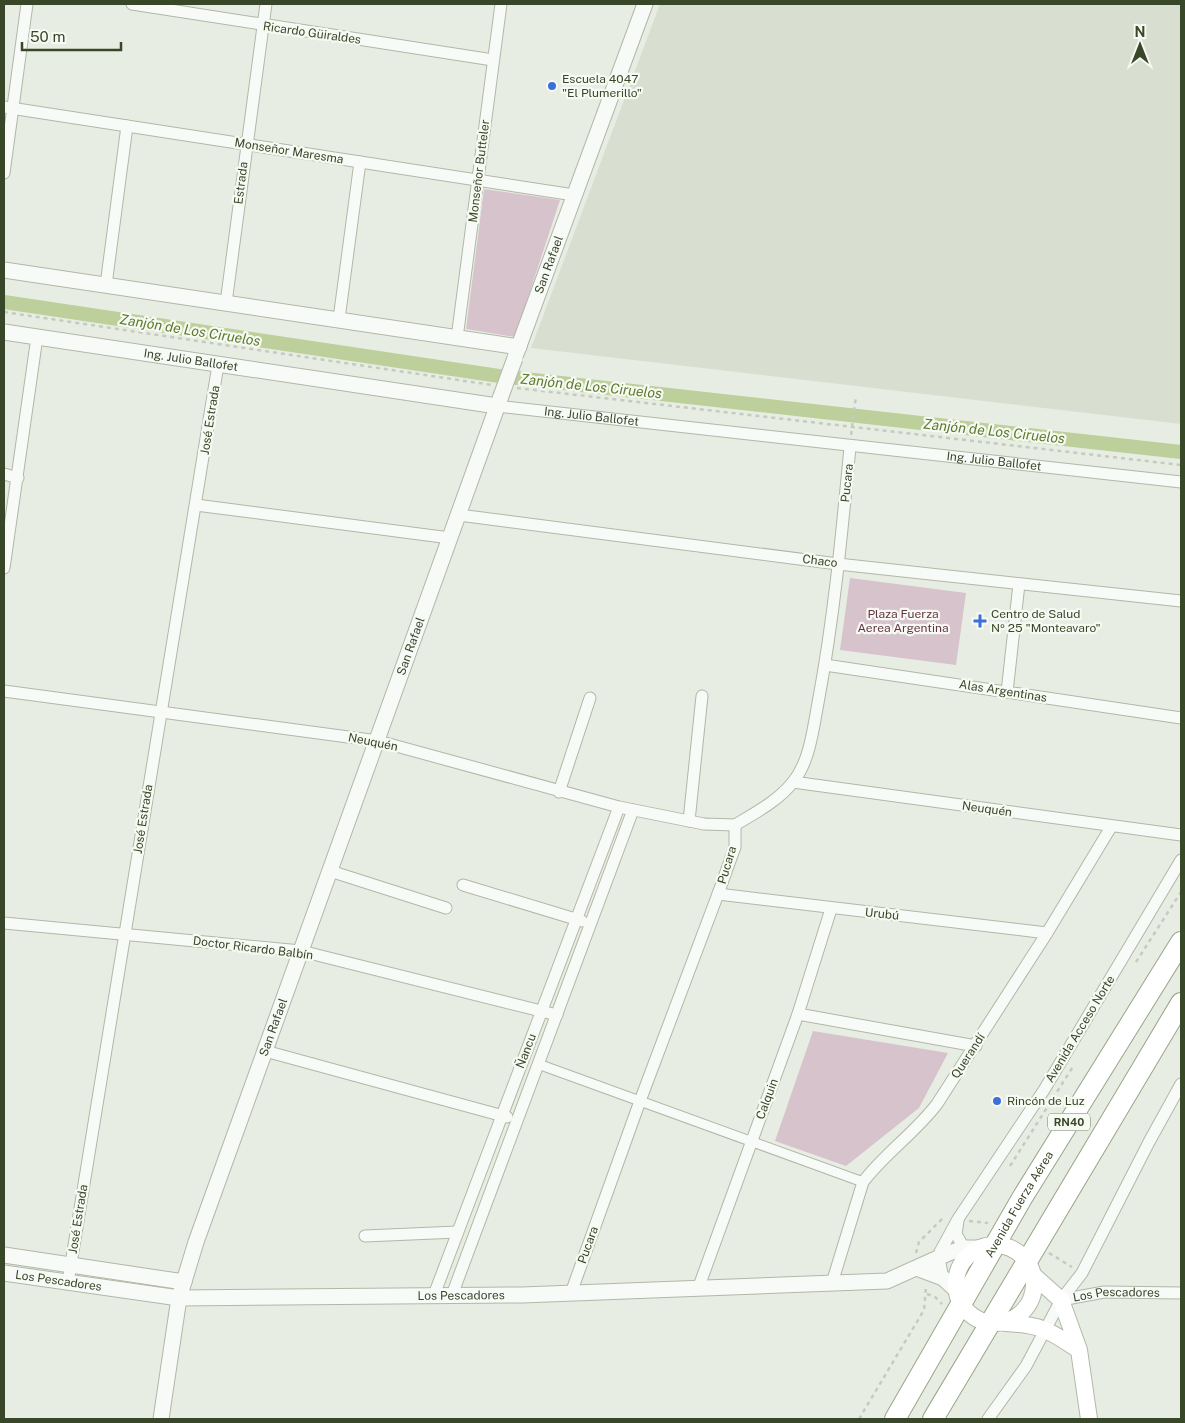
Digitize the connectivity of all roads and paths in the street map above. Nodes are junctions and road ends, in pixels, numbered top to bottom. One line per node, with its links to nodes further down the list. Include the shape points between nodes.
1 (27, 4): 8 (street)
2 (132, 4): 6 (street, Ricardo Güiraldes)
3 (266, 4): 6 (street, Estrada)
4 (501, 4): 7 (street, Monseñor Butteler)
5 (645, 4): 14 (street, San Rafael)
6 (263, 26): 7 (street, Ricardo Güiraldes); 10 (street, Estrada)
7 (493, 60): 13 (street, Monseñor Butteler)
8 (8, 108): 9 (street, Monseñor Maresma); 12 (street)
9 (127, 126): 10 (street, Monseñor Maresma); 16 (street)
10 (246, 144): 11 (street, Monseñor Maresma); 17 (street, Estrada)
11 (360, 162): 13 (street, Monseñor Maresma); 19 (street)
12 (4, 173)
13 (478, 180): 14 (street, Monseñor Maresma); 22 (street, Monseñor Butteler)
14 (574, 194): 23 (street, San Rafael)
15 (4, 270): 16 (street)
16 (106, 285): 17 (street)
17 (226, 303): 19 (street)
18 (4, 312): 25 (path)
19 (339, 318): 22 (street)
20 (4, 332): 21 (street, Ing. Julio Ballofet)
21 (38, 337): 24 (street, Ing. Julio Ballofet); 31 (street)
22 (458, 338): 23 (street)
23 (517, 352): 25 (street, San Rafael, bridge)
24 (218, 365): 25 (street, Ing. Julio Ballofet); 33 (street, José Estrada)
25 (501, 394): 28 (street, Ing. Julio Ballofet); 29 (path); 34 (street, San Rafael)
26 (856, 396): 27 (path)
27 (852, 425)
28 (850, 446): 32 (street, Ing. Julio Ballofet); 36 (street, Pucara)
29 (1181, 465)
30 (4, 474): 31 (street)
31 (18, 478): 37 (street)
32 (1181, 482)
33 (196, 504): 35 (street); 45 (street, José Estrada)
34 (459, 515): 35 (street, San Rafael); 36 (street, Chaco)
35 (450, 538): 47 (street, San Rafael)
36 (838, 564): 38 (street, Chaco); 40 (street, Pucara)
37 (4, 568)
38 (1019, 584): 39 (street, Chaco); 42 (street)
39 (1181, 601)
40 (825, 665): 42 (street, Alas Argentinas); 48 (street, Pucara, via 811,739)
41 (4, 691): 45 (street, Neuquén)
42 (1007, 692): 46 (street, Alas Argentinas)
43 (702, 696): 52 (street)
44 (590, 698): 49 (street)
45 (161, 711): 47 (street, Neuquén); 66 (street, José Estrada)
46 (1181, 718)
47 (378, 741): 49 (street, Neuquén); 57 (street, San Rafael)
48 (793, 782): 53 (street, Pucara, via 765,807); 54 (street, Neuquén)
49 (559, 792): 50 (street, Neuquén)
50 (619, 807): 51 (street, Neuquén); 62 (street, Ñancu)
51 (633, 810): 52 (street, Neuquén); 64 (street, Ñancu)
52 (688, 821): 53 (street, Neuquén)
53 (735, 825): 59 (street, Pucara, via 734,847)
54 (1111, 827): 55 (street, Neuquén); 65 (street, Querandí)
55 (1181, 835)
56 (1181, 860): 82 (street, Avenida Acceso Norte, via 1044,1090)
57 (330, 871): 60 (street); 68 (street, San Rafael)
58 (463, 885): 62 (street)
59 (718, 894): 61 (street, Urubú); 77 (street, Pucara)
60 (446, 908)
61 (831, 909): 65 (street, Urubú); 71 (street, Calquin)
62 (576, 919): 64 (street); 70 (street, Ñancu)
63 (4, 923): 66 (street, Doctor Ricardo Balbín)
64 (591, 923): 72 (street, Ñancu)
65 (1047, 933): 73 (street, Querandí)
66 (124, 934): 68 (street, Doctor Ricardo Balbín); 91 (street, José Estrada)
67 (1181, 942): 85 (highway, Avenida Fuerza Aérea / RN40)
68 (300, 951): 70 (street, Doctor Ricardo Balbín); 74 (street, San Rafael)
69 (1181, 1003): 88 (highway, RN40)
70 (541, 1012): 72 (street, Doctor Ricardo Balbín); 78 (street, Ñancu)
71 (798, 1014): 73 (street); 80 (street, Calquin)
72 (557, 1015): 75 (street, Ñancu)
73 (976, 1046): 81 (street, Querandí, via 922,1124 871,1170)
74 (265, 1052): 78 (street); 95 (street, San Rafael)
75 (538, 1064): 77 (street); 79 (street, Ñancu)
76 (1181, 1084): 101 (street, via 1082,1273)
77 (640, 1101): 80 (street); 96 (street, Pucara)
78 (501, 1115): 79 (street); 83 (street, Ñancu)
79 (518, 1120): 99 (street, Ñancu)
80 (751, 1141): 81 (street); 94 (street, Calquin)
81 (863, 1182): 93 (street, Querandí)
82 (954, 1215): 85 (street, via 956,1234); 87 (street, Avenida Acceso Norte); 89 (path, via 919,1242 916,1251)
83 (457, 1232): 84 (street); 98 (street, Ñancu)
84 (365, 1236)
85 (980, 1247): 87 (street, Los Pescadores); 88 (main road, Los Pescadores, via 1007,1247 1018,1253); 100 (highway, Avenida Fuerza Aérea / RN40)
86 (4, 1255): 91 (street, Los Pescadores)
87 (939, 1259): 89 (street, Los Pescadores); 92 (street)
88 (1030, 1268): 101 (main road, Los Pescadores); 102 (highway, RN40)
89 (918, 1269): 92 (street); 93 (street, Los Pescadores, via 887,1281); 106 (path, via 927,1292 924,1310)
90 (4, 1273): 91 (street, Los Pescadores)
91 (69, 1273): 95 (street, Los Pescadores)
92 (943, 1278): 100 (street)
93 (832, 1283): 94 (street, Los Pescadores)
94 (698, 1289): 96 (street, Los Pescadores)
95 (181, 1290): 98 (street, Los Pescadores); 105 (street, San Rafael)
96 (571, 1293): 99 (street, Los Pescadores)
97 (1181, 1293): 101 (street, Los Pescadores, via 1104,1292)
98 (434, 1295): 99 (street, Los Pescadores)
99 (452, 1295)
100 (958, 1297): 102 (main road, via 968,1314); 107 (highway, Avenida Fuerza Aérea / RN40)
101 (1062, 1300): 103 (street); 104 (main road)
102 (996, 1323): 103 (main road); 108 (highway, RN40)
103 (1045, 1328): 104 (main road); 109 (street, via 1026,1366)
104 (1079, 1350): 110 (main road)
105 (161, 1419)
106 (859, 1419)
107 (895, 1419)
108 (933, 1419)
109 (988, 1419)
110 (1089, 1419)

